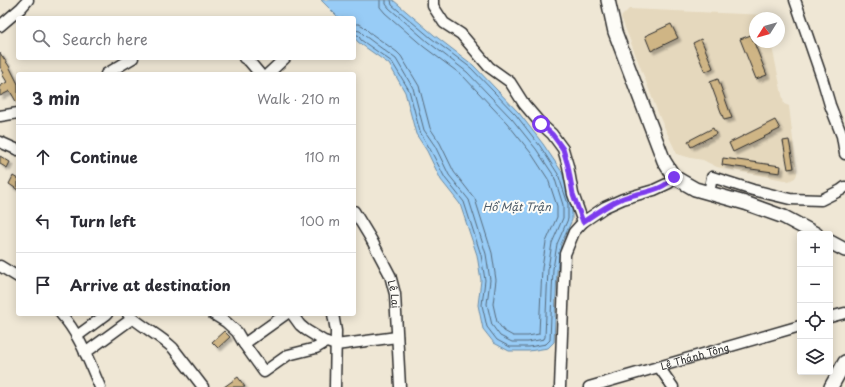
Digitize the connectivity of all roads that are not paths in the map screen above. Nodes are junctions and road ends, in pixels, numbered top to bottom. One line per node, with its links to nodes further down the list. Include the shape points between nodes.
1 (28, 0): 5 (street)
2 (433, 0): 21 (street, via 433,6 444,22 461,34 489,67 510,82 524,104 563,149 573,194)
3 (608, 0): 17 (main road, via 615,32 664,162)
4 (795, 0): 16 (street, via 842,136)
5 (0, 26)
6 (130, 60): 9 (street)
7 (246, 60): 10 (street)
8 (283, 60): 11 (street)
9 (109, 72)
10 (258, 72)
11 (270, 72)
12 (16, 113): 13 (street)
13 (0, 116)
14 (0, 142): 15 (street)
15 (16, 149)
16 (845, 154)
17 (674, 177): 19 (main road, via 695,189); 21 (street, via 669,183 654,190 623,198)
18 (845, 186): 19 (street, via 821,200 790,198 712,177)
19 (709, 193): 22 (main road, via 784,217)
20 (356, 214): 38 (street, Lê Lai, via 390,274 396,294)
21 (583, 222): 48 (street, via 574,232 565,254)
22 (810, 231)
23 (833, 244): 24 (main road)
24 (845, 250)
25 (0, 266): 26 (street)
26 (16, 276)
27 (845, 313): 35 (street)
28 (63, 316): 37 (street)
29 (104, 316): 37 (street)
30 (130, 316): 41 (street); 45 (street, via 173,348)
31 (217, 316): 39 (street, via 237,332)
32 (283, 316): 39 (street)
33 (293, 316): 40 (street, via 306,330)
34 (333, 316): 40 (street, via 336,331)
35 (833, 316)
36 (797, 327): 43 (street, Lê Thánh Tông)
37 (77, 336): 41 (street)
38 (398, 337): 40 (street); 47 (street, Lê Lai)
39 (244, 344): 40 (street, via 264,372 288,355)
40 (331, 344): 46 (street)
41 (86, 353): 44 (street)
42 (845, 362): 51 (main road)
43 (659, 367): 49 (street, Lê Thánh Tông); 50 (street)
44 (100, 387)
45 (203, 387)
46 (335, 387)
47 (400, 387)
48 (560, 387)
49 (590, 387)
50 (673, 387)
51 (831, 387)

